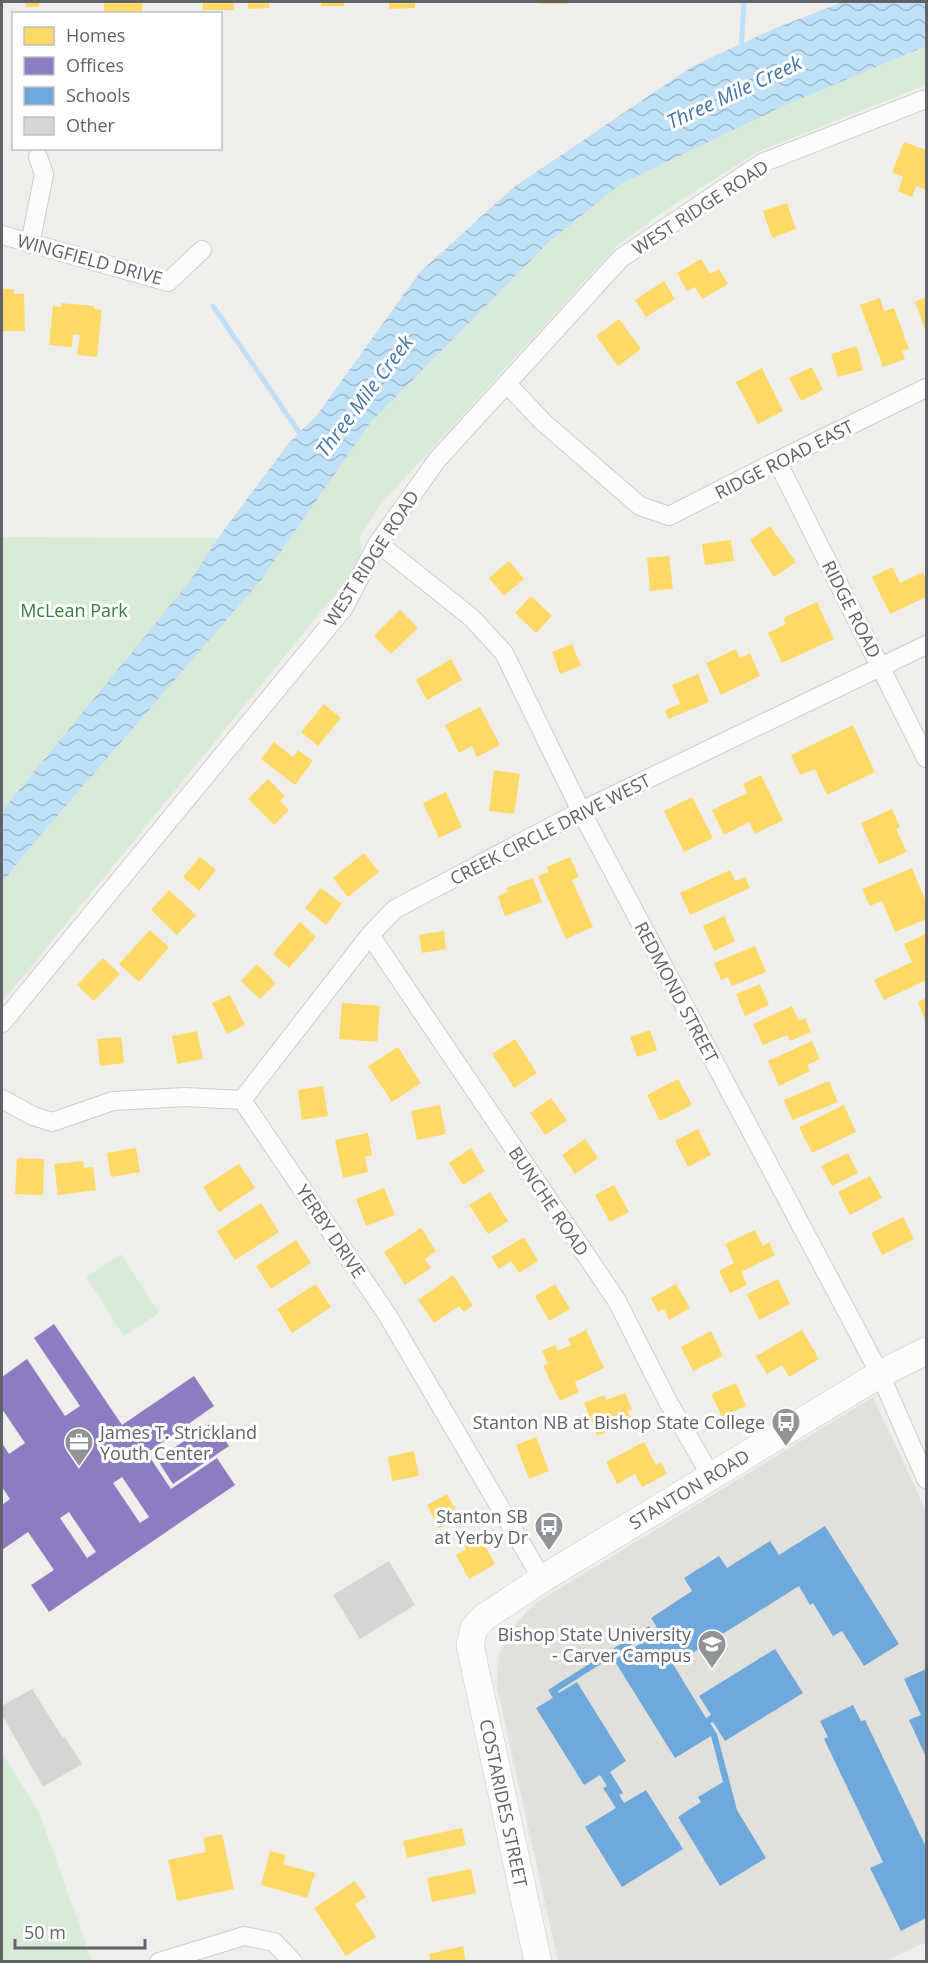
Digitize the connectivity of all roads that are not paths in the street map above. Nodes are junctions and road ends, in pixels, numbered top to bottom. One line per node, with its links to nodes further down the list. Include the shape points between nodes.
1 (927, 101): 6 (street, WEST RIDGE ROAD, via 762,163 649,239 621,258)
2 (38, 157): 4 (street, via 44,174)
3 (2, 235): 4 (street, WINGFIELD DRIVE)
4 (30, 244): 5 (street, WINGFIELD DRIVE, via 168,282)
5 (202, 250)
6 (507, 384): 8 (street, RIDGE ROAD EAST, via 543,422 640,506 669,516); 9 (street, WEST RIDGE ROAD, via 437,460)
7 (927, 388): 8 (street, RIDGE ROAD EAST)
8 (777, 461): 11 (street, RIDGE ROAD)
9 (378, 543): 13 (street, REDMOND STREET, via 472,618 504,653); 15 (street, WEST RIDGE ROAD, via 343,609)
10 (927, 645): 11 (street, CREEK CIRCLE DRIVE WEST)
11 (882, 668): 12 (street, RIDGE ROAD); 13 (street, CREEK CIRCLE DRIVE WEST)
12 (927, 758)
13 (581, 811): 14 (street, CREEK CIRCLE DRIVE WEST, via 395,909); 19 (street, REDMOND STREET)
14 (370, 935): 17 (street, CREEK CIRCLE DRIVE WEST); 20 (street, BUNCHE ROAD, via 617,1301)
15 (2, 1023)
16 (2, 1099): 17 (street, via 52,1122 113,1101 184,1097)
17 (242, 1100): 22 (street, YERBY DRIVE, via 388,1316)
18 (927, 1352): 19 (street, STANTON ROAD)
19 (880, 1374): 20 (street, STANTON ROAD); 21 (street, REDMOND STREET)
20 (711, 1476): 22 (street, STANTON ROAD)
21 (927, 1479)
22 (542, 1579): 23 (street, STANTON ROAD, via 483,1618 474,1628)
23 (470, 1646): 26 (street, COSTARIDES STREET)
24 (159, 1962): 25 (street, via 244,1936 274,1942)
25 (293, 1962)
26 (538, 1962)

